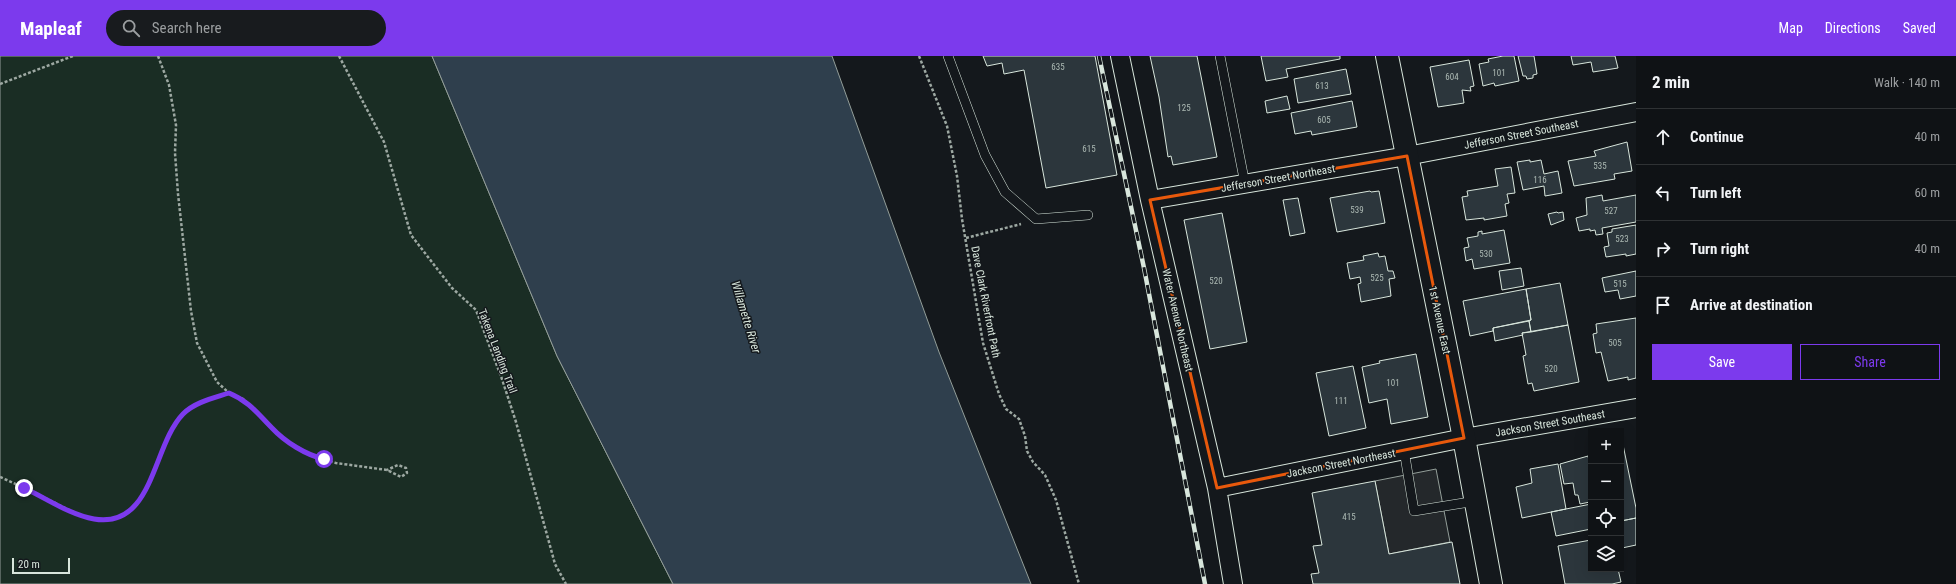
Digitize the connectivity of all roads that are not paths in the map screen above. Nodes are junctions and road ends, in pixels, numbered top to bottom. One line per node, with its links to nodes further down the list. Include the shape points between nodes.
1 (948, 56): 9 (lane, via 985,155 1005,192 1036,219)
2 (1120, 56): 8 (street, Water Avenue Northeast)
3 (1220, 56): 7 (lane)
4 (1387, 56): 6 (main road, 1st Avenue East)
5 (1636, 112): 6 (street, Jefferson Street Southeast)
6 (1407, 156): 7 (street, Jefferson Street Northeast); 11 (main road, 1st Avenue East)
7 (1246, 184): 8 (street, Jefferson Street Northeast)
8 (1150, 200): 13 (street, Water Avenue Northeast)
9 (1088, 215)
10 (1636, 408): 11 (street, Jackson Street Southeast)
11 (1464, 438): 12 (street, Jackson Street Northeast); 14 (main road, 1st Avenue East)
12 (1404, 450): 13 (street, Jackson Street Northeast); 14 (lane, via 1414,512)
13 (1217, 488): 15 (street, Water Avenue Northeast)
14 (1476, 501): 16 (main road, 1st Avenue East)
15 (1232, 584)
16 (1492, 584)

